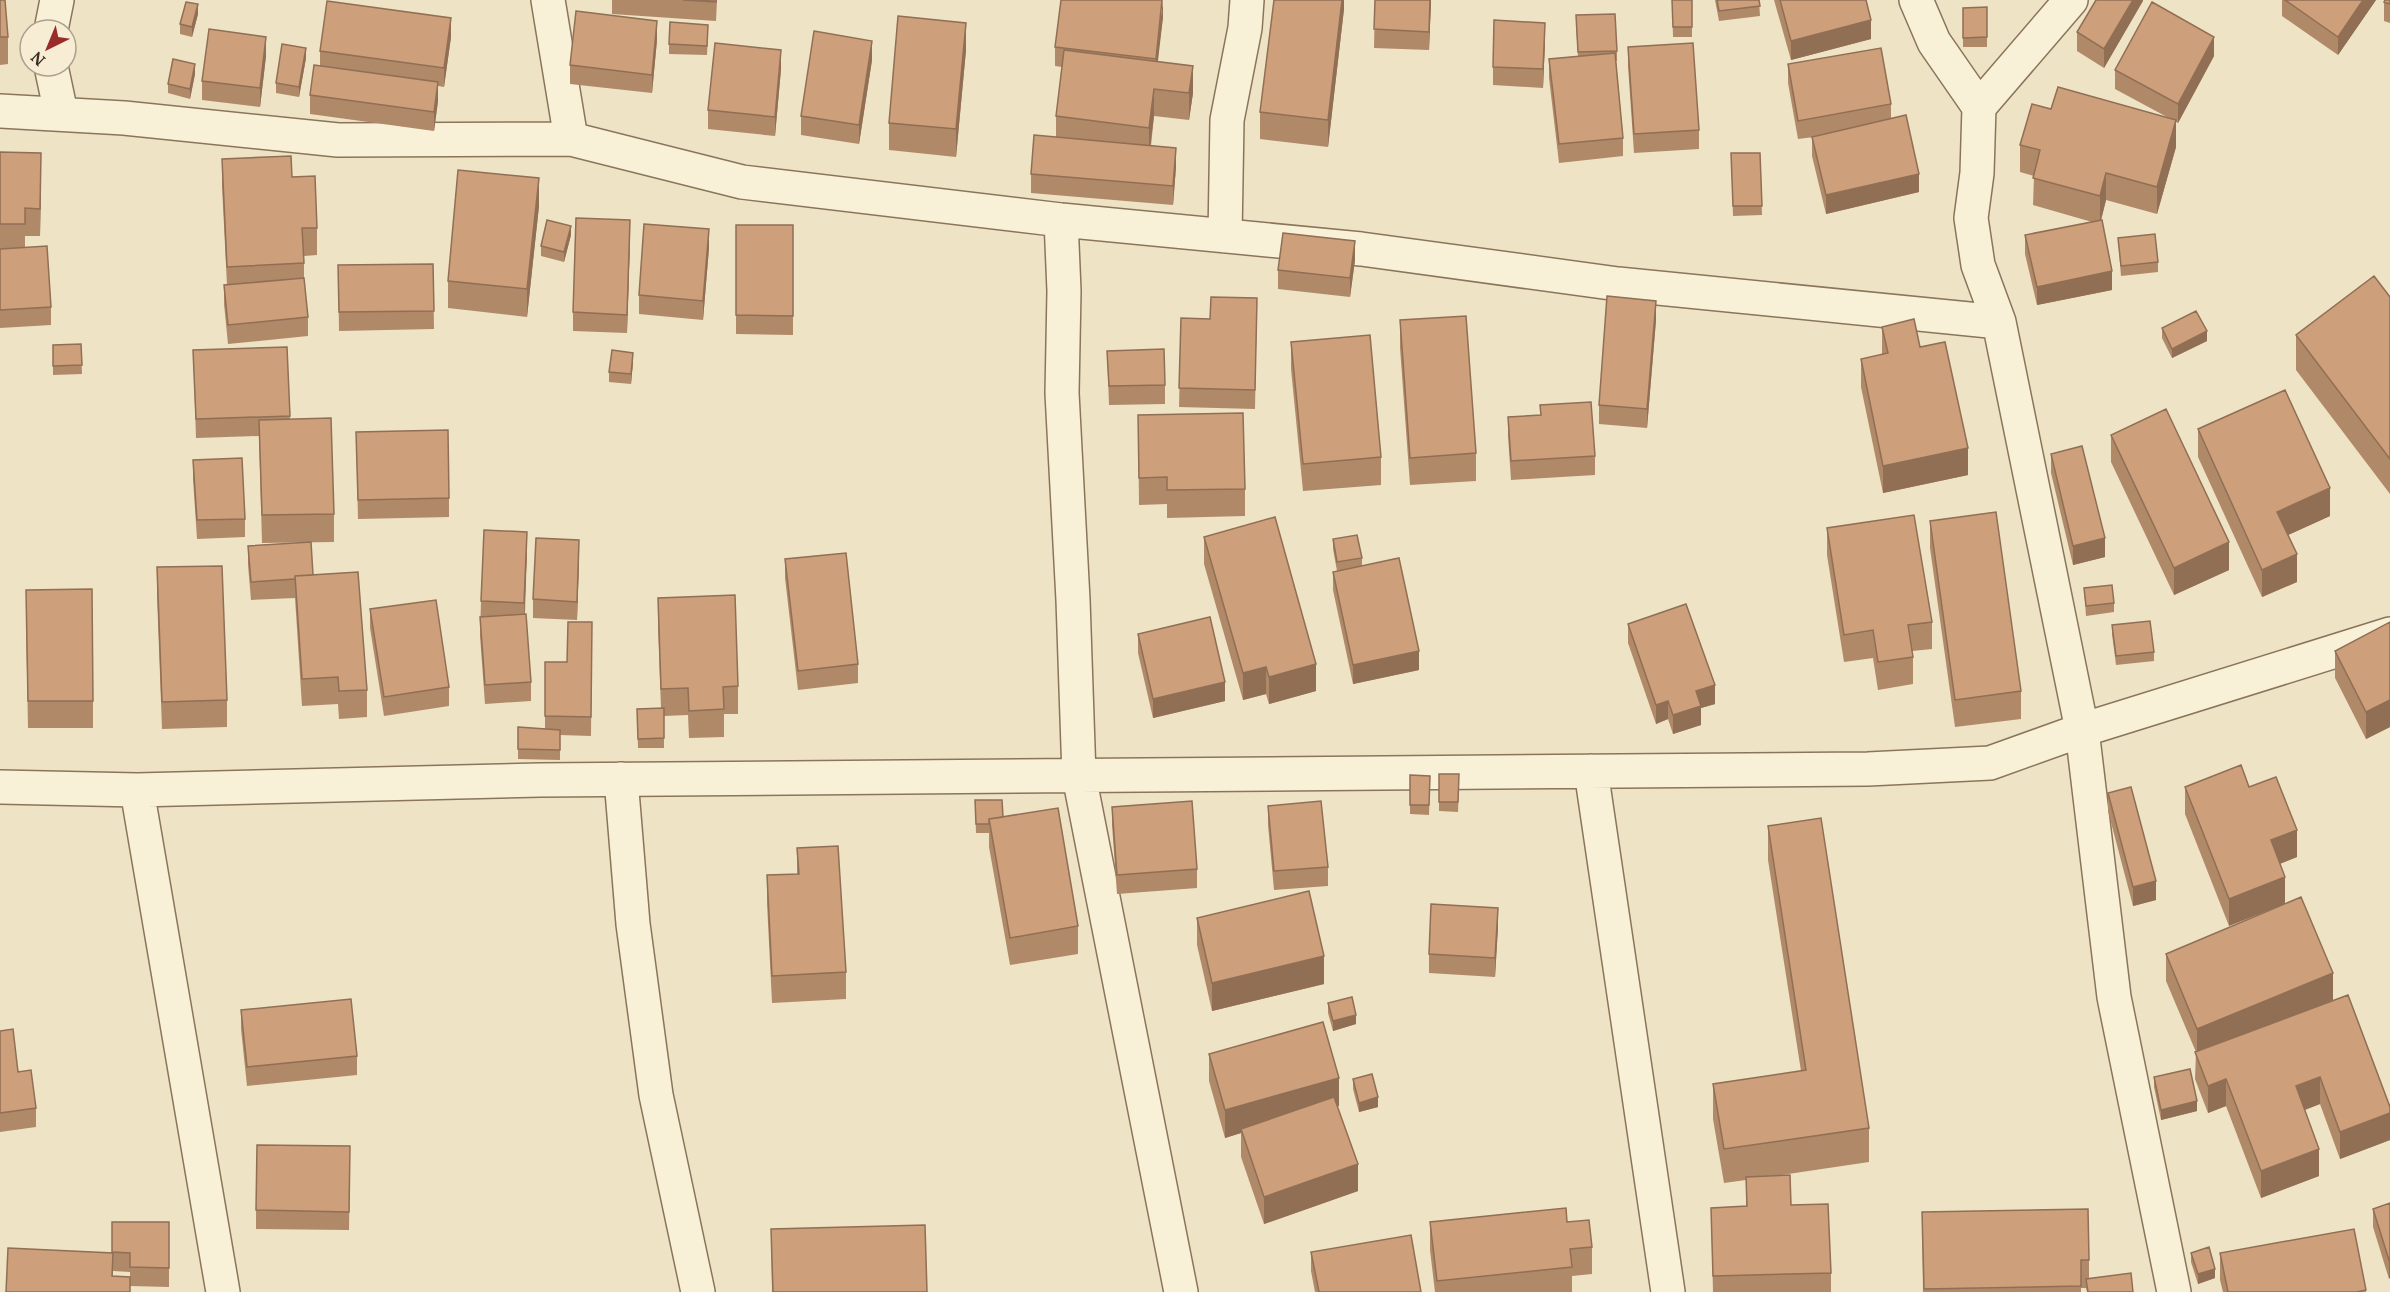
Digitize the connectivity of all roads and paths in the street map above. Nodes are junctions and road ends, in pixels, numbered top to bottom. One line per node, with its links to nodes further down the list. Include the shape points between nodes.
1 (57, 0): 6 (street)
2 (548, 0): 11 (street)
3 (1246, 0): 13 (street, via 1245,28 1227,120)
4 (1916, 0): 8 (street, via 1934,42)
5 (2071, 0): 8 (street)
6 (53, 18)
7 (54, 78): 10 (street)
8 (1979, 107): 14 (street, via 1971,218 1978,265)
9 (0, 111): 10 (street)
10 (61, 113): 11 (street, via 338,140)
11 (571, 139): 12 (street, via 742,182)
12 (1060, 220): 13 (street); 18 (street, via 1064,291 1062,393)
13 (1225, 236): 14 (street, via 1361,249 1618,284)
14 (1999, 322): 16 (street)
15 (2390, 634): 16 (street)
16 (2082, 730): 17 (street, via 1990,763 1868,769); 26 (street, via 2114,997)
17 (1591, 771): 18 (street); 25 (street)
18 (1080, 776): 19 (street); 24 (street)
19 (621, 779): 21 (street); 23 (street, via 633,924 656,1095)
20 (0, 787): 21 (street)
21 (138, 790): 22 (street)
22 (223, 1292)
23 (698, 1292)
24 (1181, 1292)
25 (1668, 1292)
26 (2174, 1292)

